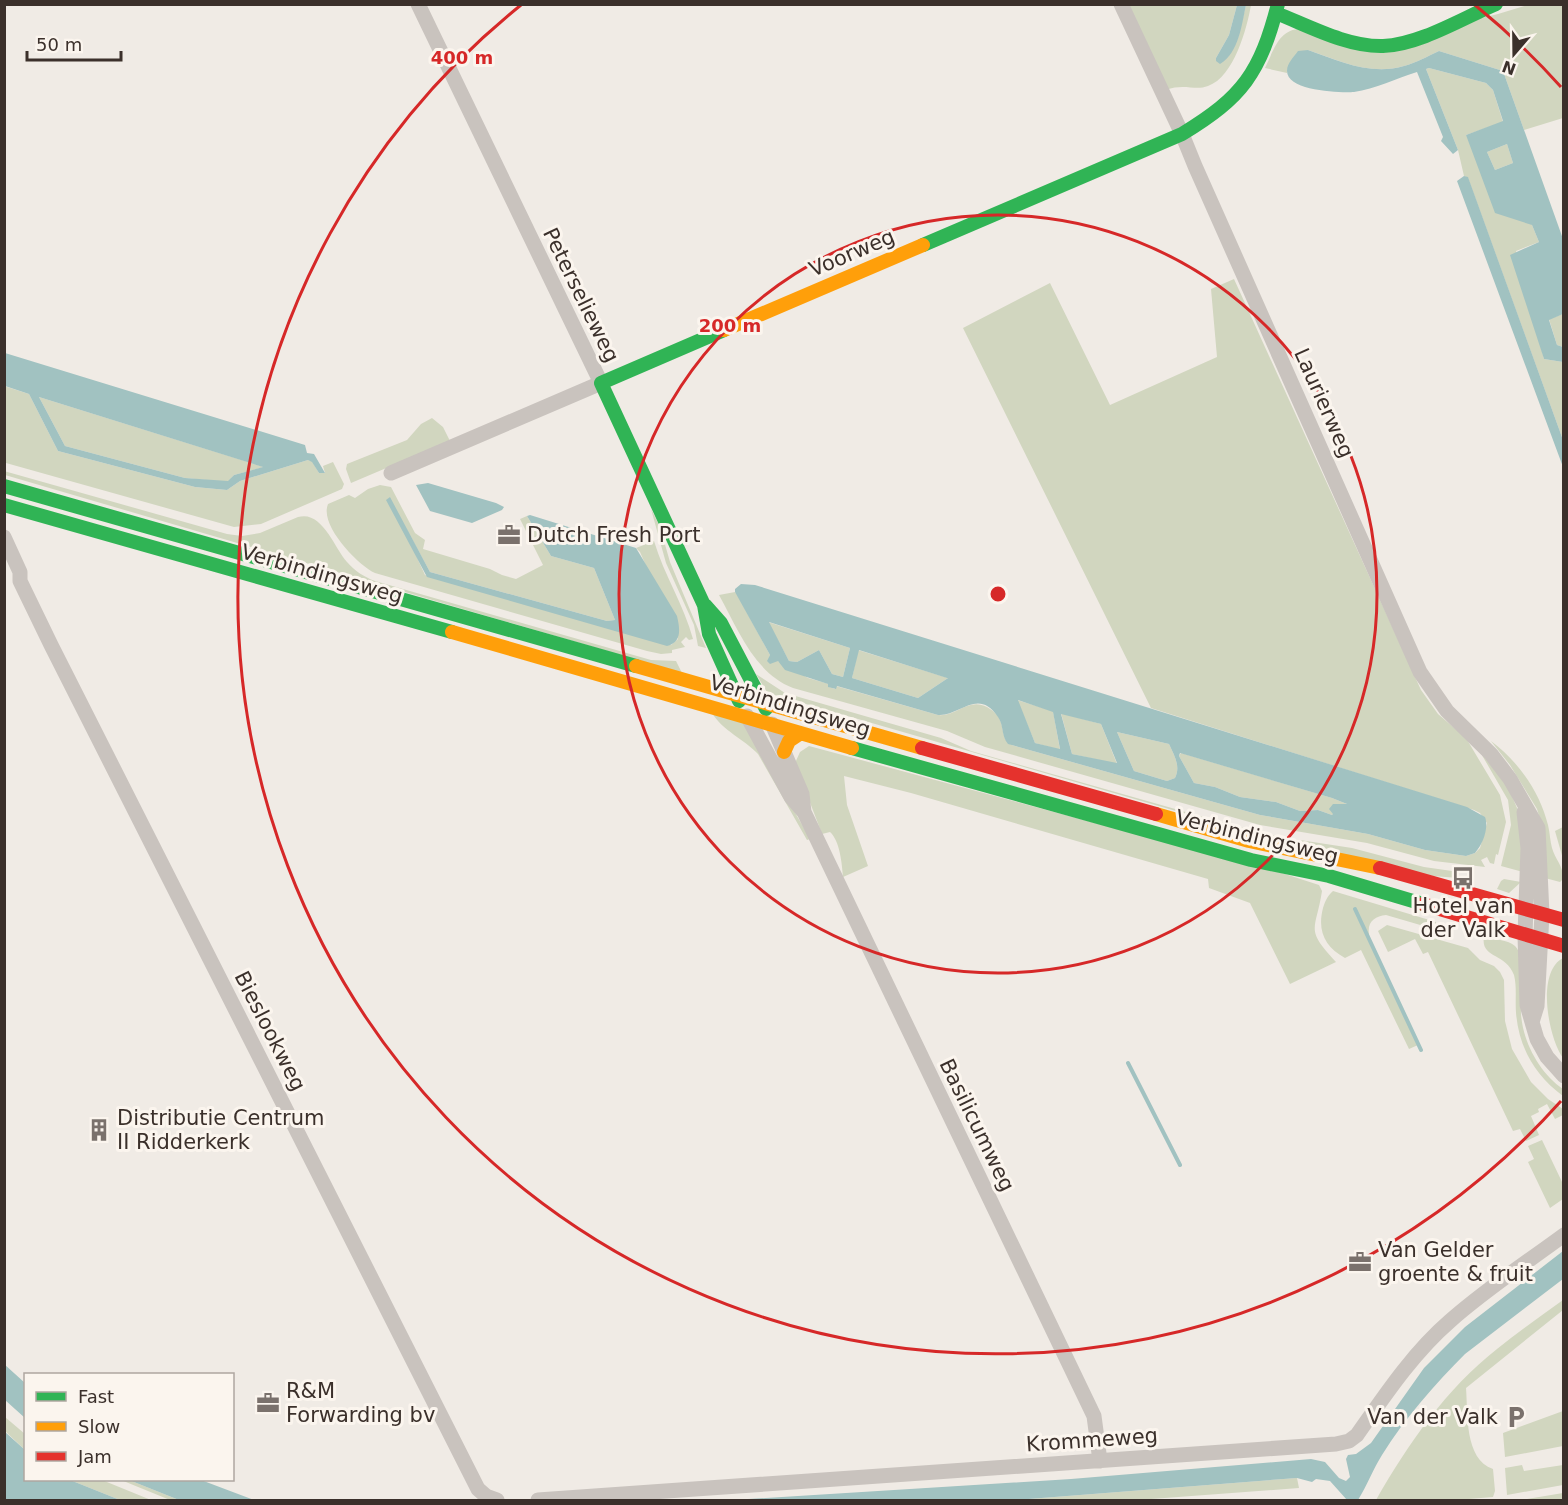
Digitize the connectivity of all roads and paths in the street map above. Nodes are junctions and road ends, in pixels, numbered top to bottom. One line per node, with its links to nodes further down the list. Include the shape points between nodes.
1 (418, 4): 6 (street, Peterselieweg)
2 (1121, 4): 5 (street, Laurierweg)
3 (1496, 4): 4 (street, Voorweg, via 1404,42 1383,46 1350,40)
4 (1277, 9): 5 (street, Voorweg, via 1257,69 1235,98)
5 (1182, 134): 6 (street, Voorweg); 24 (street, Laurierweg, via 1420,672 1447,711 1491,754)
6 (601, 383): 7 (street, Voorweg); 15 (street, Peterselieweg)
7 (391, 473)
8 (4, 486): 17 (street, Verbindingsweg)
9 (4, 505): 10 (street, Verbindingsweg)
10 (21, 509): 11 (street); 20 (street, Verbindingsweg)
11 (6, 520)
12 (4, 537): 14 (street, Bieslookweg, via 20,572)
13 (4, 563): 14 (street, Bieslookweg)
14 (20, 581): 36 (street, Bieslookweg, via 462,1458 478,1489)
15 (704, 604): 16 (street, Peterselieweg, via 709,634); 19 (street, Peterselieweg, via 721,623)
16 (719, 659): 17 (street, via 711,674); 18 (street, Peterselieweg)
17 (699, 684): 18 (street, Verbindingsweg)
18 (736, 694): 19 (street, Verbindingsweg); 20 (street, Peterselieweg)
19 (763, 702): 21 (street, Peterselieweg); 26 (street, Verbindingsweg, via 1249,841 1360,863)
20 (747, 716): 21 (street, Verbindingsweg); 25 (street, Basilicumweg, via 791,797)
21 (772, 724): 22 (street, Verbindingsweg); 23 (street, Basilicumweg)
22 (801, 733): 23 (street, via 789,741); 29 (street, Verbindingsweg, via 1251,860 1329,876)
23 (784, 752): 25 (street, Basilicumweg, via 802,794)
24 (1521, 797): 26 (street, Laurierweg, via 1528,848); 27 (street, Laurierweg, via 1538,828)
25 (804, 812): 35 (street, Basilicumweg, via 1094,1416)
26 (1526, 909): 27 (street, Verbindingsweg); 29 (street, Laurierweg)
27 (1542, 914): 28 (street, Verbindingsweg); 30 (street, Laurierweg)
28 (1563, 920)
29 (1525, 935): 30 (street, Verbindingsweg); 32 (street, via 1527,1005)
30 (1541, 940): 31 (street, Verbindingsweg); 32 (street, via 1537,1006)
31 (1563, 946)
32 (1532, 1022): 33 (street, via 1547,1057)
33 (1563, 1076)
34 (1563, 1234): 35 (street, Krommeweg, via 1448,1322 1401,1374 1358,1435 1349,1441)
35 (1100, 1461): 37 (street, Krommeweg)
36 (491, 1498)
37 (538, 1500)

